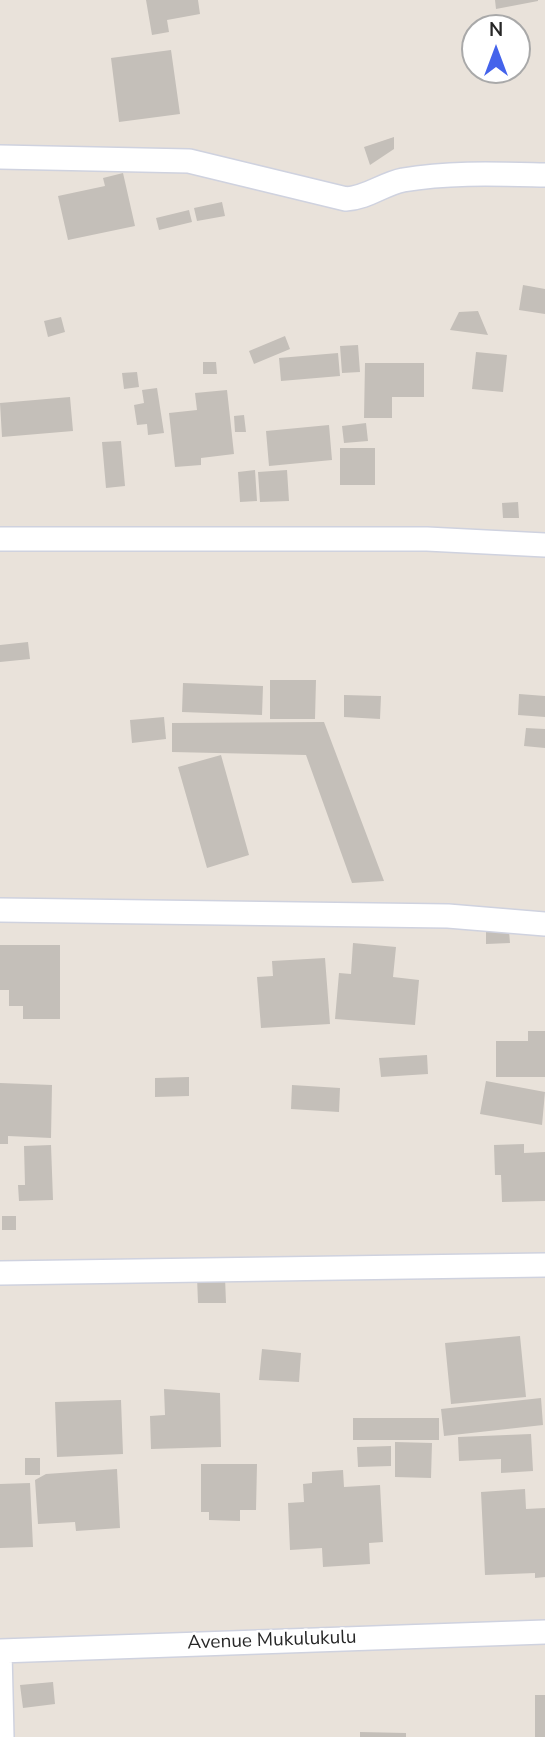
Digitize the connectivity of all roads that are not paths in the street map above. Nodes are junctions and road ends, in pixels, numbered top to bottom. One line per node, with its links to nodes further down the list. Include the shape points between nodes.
1 (0, 158): 2 (street, via 189,161 346,199 405,180 461,174)
2 (545, 174)
3 (0, 539): 4 (street, via 427,539)
4 (545, 545)
5 (0, 910): 6 (street, via 448,916)
6 (545, 924)
7 (545, 1265): 8 (street)
8 (0, 1273)
9 (545, 1632): 10 (street, Avenue Mukulukulu)
10 (0, 1651): 11 (street)
11 (2, 1737)

